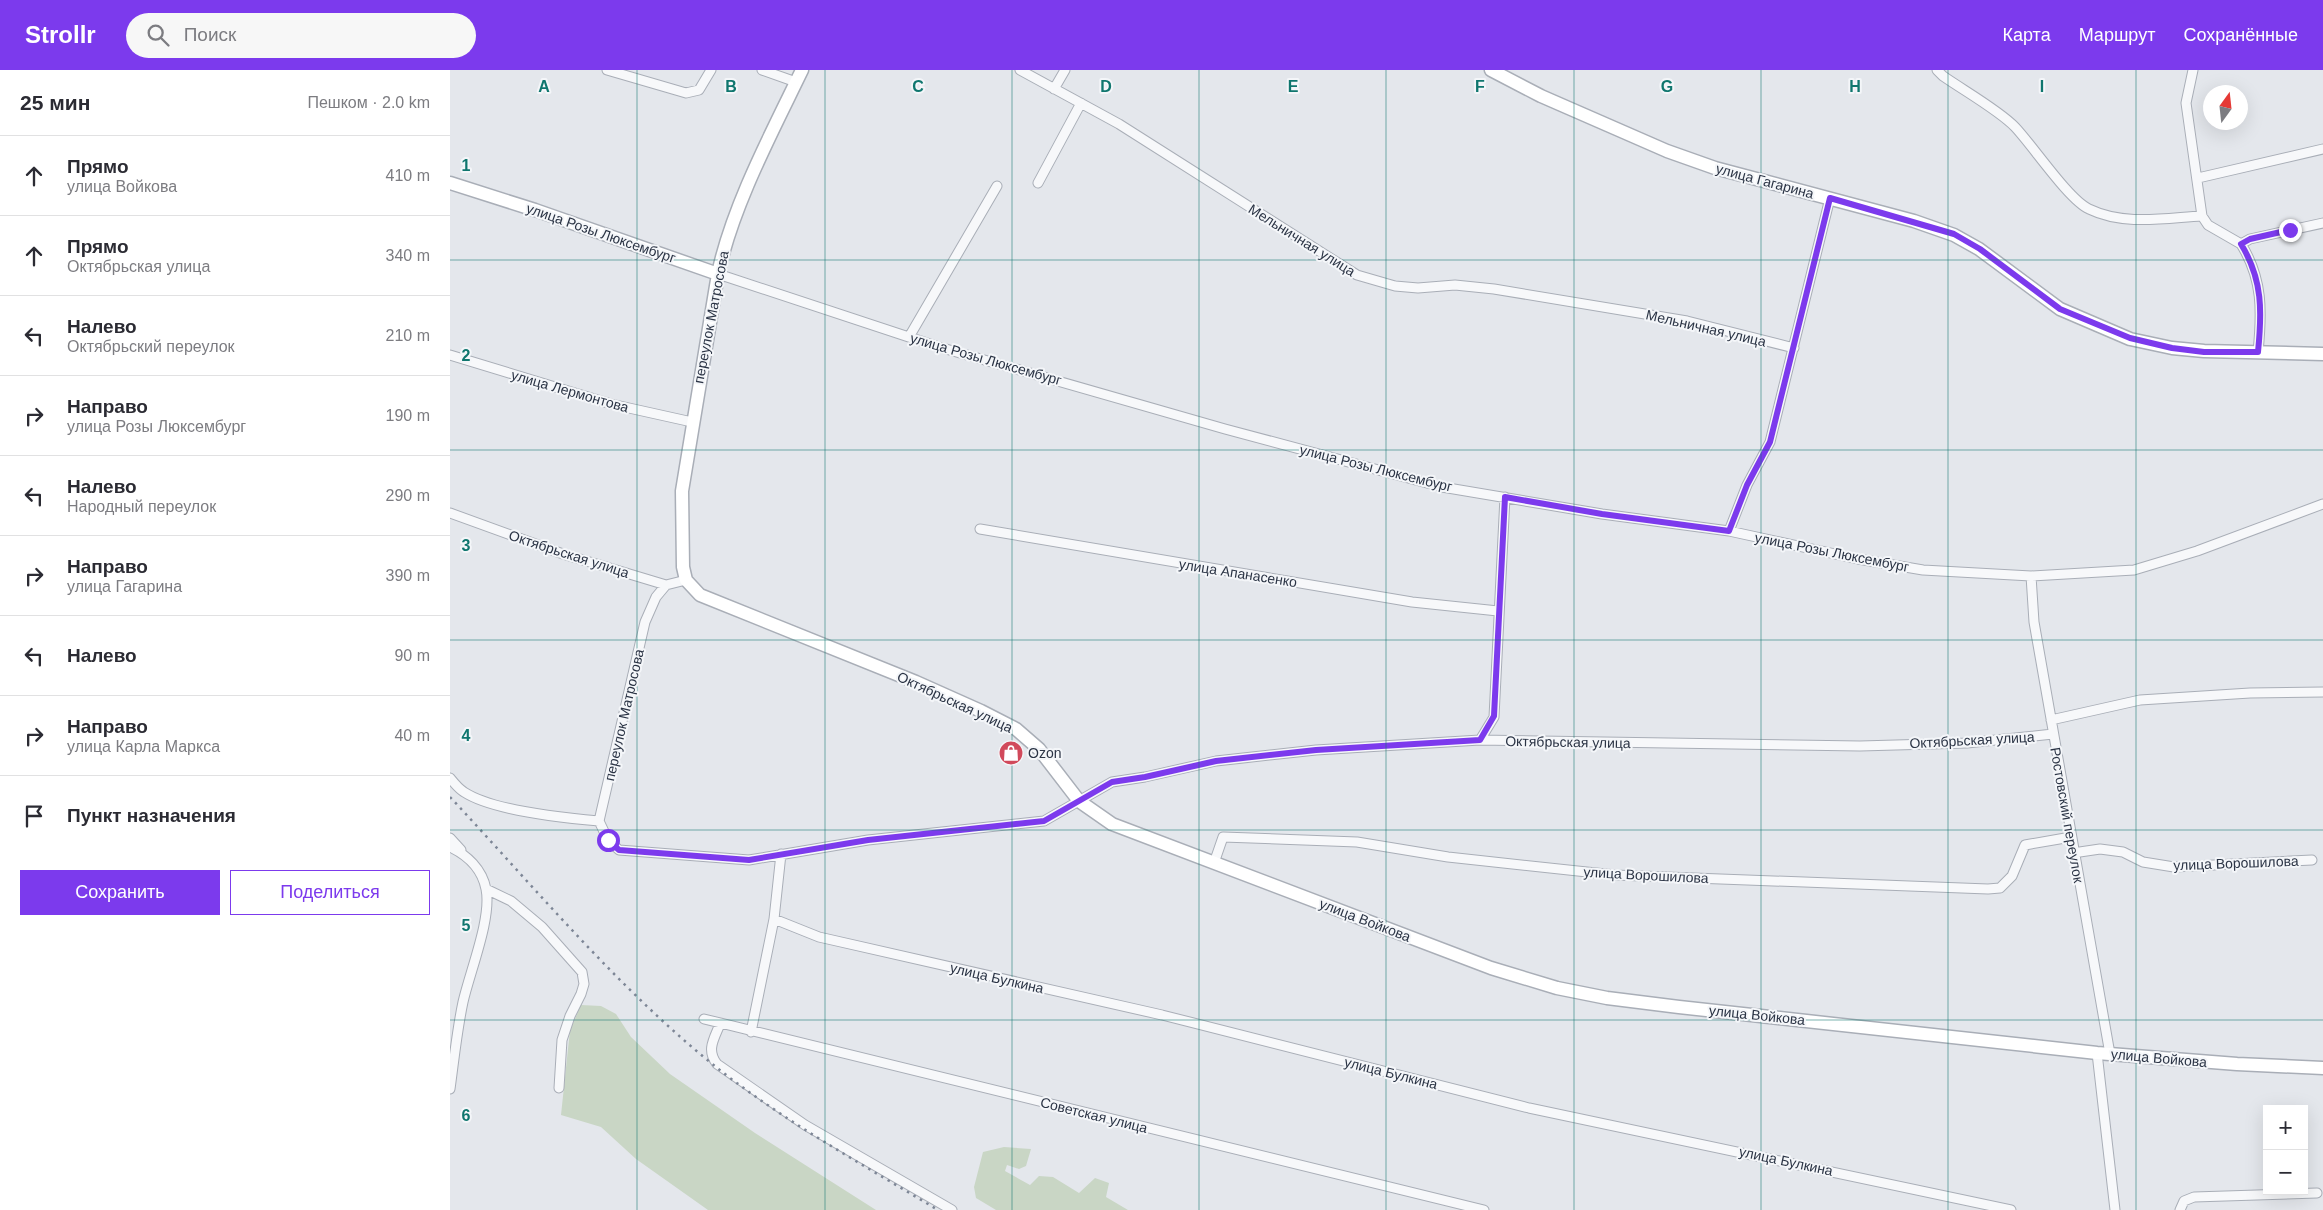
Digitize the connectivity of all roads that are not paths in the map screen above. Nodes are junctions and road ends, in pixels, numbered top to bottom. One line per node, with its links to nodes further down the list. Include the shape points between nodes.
1 (607, 70): 2 (street, via 686,93 700,90)
2 (711, 70)
3 (762, 70): 10 (street)
4 (802, 70): 10 (main road, переулок Матросова)
5 (1020, 70): 11 (street, Мельничная улица)
6 (1065, 70): 11 (street)
7 (1491, 70): 18 (main road, улица Гагарина, via 1541,96 1667,151 1715,168)
8 (1938, 70): 19 (street, via 2014,125 2086,208 2102,215 2135,220)
9 (2193, 70): 14 (street, via 2186,103)
10 (796, 82): 22 (main road, переулок Матросова, via 741,203)
11 (1054, 89): 12 (street, Мельничная улица)
12 (1081, 103): 16 (street); 24 (street, Мельничная улица, via 1357,275 1395,286 1455,285 1494,289 1648,314)
13 (2323, 149): 14 (street)
14 (2198, 178): 19 (street)
15 (450, 183): 22 (main road, улица Розы Люксембург)
16 (1038, 183)
17 (997, 186): 23 (street)
18 (1830, 198): 24 (street); 25 (main road, улица Гагарина, via 1954,234 1980,249 2060,309 2130,338 2204,352)
19 (2202, 216): 21 (street, via 2208,225)
20 (2323, 223): 21 (street, via 2250,239)
21 (2241, 244): 25 (street, via 2250,259 2260,290)
22 (718, 274): 23 (street, улица Розы Люксембург); 28 (main road, переулок Матросова)
23 (909, 337): 29 (street, улица Розы Люксембург, via 1442,487)
24 (1794, 348): 33 (street, via 1770,442 1747,485)
25 (2258, 352): 26 (main road, улица Гагарина)
26 (2323, 354)
27 (450, 355): 28 (street, улица Лермонтова, via 611,404)
28 (692, 422): 35 (main road, переулок Матросова, via 682,491)
29 (1505, 497): 33 (street, улица Розы Люксембург); 37 (street)
30 (2323, 504): 34 (street, улица Розы Люксембург, via 2197,551 2134,570)
31 (450, 513): 36 (street, Октябрьская улица, via 563,554)
32 (980, 529): 37 (street, улица Апанасенко, via 1412,602)
33 (1729, 531): 34 (street, улица Розы Люксембург, via 1923,570)
34 (2031, 576): 39 (street, Ростовский переулок, via 2034,622)
35 (686, 580): 36 (street); 43 (main road, Октябрьская улица, via 700,595 916,682 1016,729 1039,749)
36 (666, 585): 44 (street, переулок Матросова, via 656,597 645,622)
37 (1498, 611): 41 (street, via 1494,716)
38 (2323, 692): 39 (street, Октябрьская улица, via 2140,700)
39 (2051, 720): 40 (street, Ростовский переулок)
40 (2053, 734): 41 (street, Октябрьская улица, via 1967,743 1860,746); 45 (street, Ростовский переулок)
41 (1480, 740): 43 (street, Октябрьская улица, via 1316,750 1216,761 1112,782)
42 (450, 778): 44 (street, via 464,792 496,804 555,817)
43 (1079, 801): 50 (street, via 1044,821 868,840); 52 (main road, улица Войкова, via 1112,824)
44 (600, 821): 50 (street, via 608,840 619,850 749,860)
45 (2071, 837): 48 (street, Ростовский переулок); 52 (street, улица Ворошилова, via 2025,845 2012,876 2000,888 1988,889 1615,875 1448,857 1357,842 1223,837)
46 (450, 838): 49 (street)
47 (450, 847): 49 (street)
48 (2073, 853): 51 (street, улица Ворошилова, via 2100,849 2123,852 2143,862 2174,867); 58 (street, Ростовский переулок)
49 (465, 854): 53 (street, via 479,871)
50 (780, 854): 54 (street)
51 (2312, 860)
52 (1214, 863): 58 (main road, улица Войкова, via 1491,968 1557,988 1679,1007)
53 (486, 889): 60 (street, via 511,901 542,927 582,972 584,984 562,1040); 61 (street, via 482,934 463,1004)
54 (774, 920): 57 (street); 65 (street, улица Булкина, via 819,937 1162,1015 1528,1108)
55 (704, 1019): 56 (street, Советская улица)
56 (720, 1024): 57 (street, Советская улица); 63 (street, via 711,1046 711,1056 717,1064 805,1125)
57 (751, 1032): 64 (street, Советская улица)
58 (2104, 1053): 59 (main road, улица Войкова); 66 (street, Ростовский переулок)
59 (2323, 1068)
60 (559, 1088)
61 (450, 1089)
62 (2317, 1193): 67 (street, via 2194,1197 2184,1201)
63 (952, 1210)
64 (1484, 1210)
65 (2011, 1210)
66 (2115, 1210)
67 (2180, 1210)

